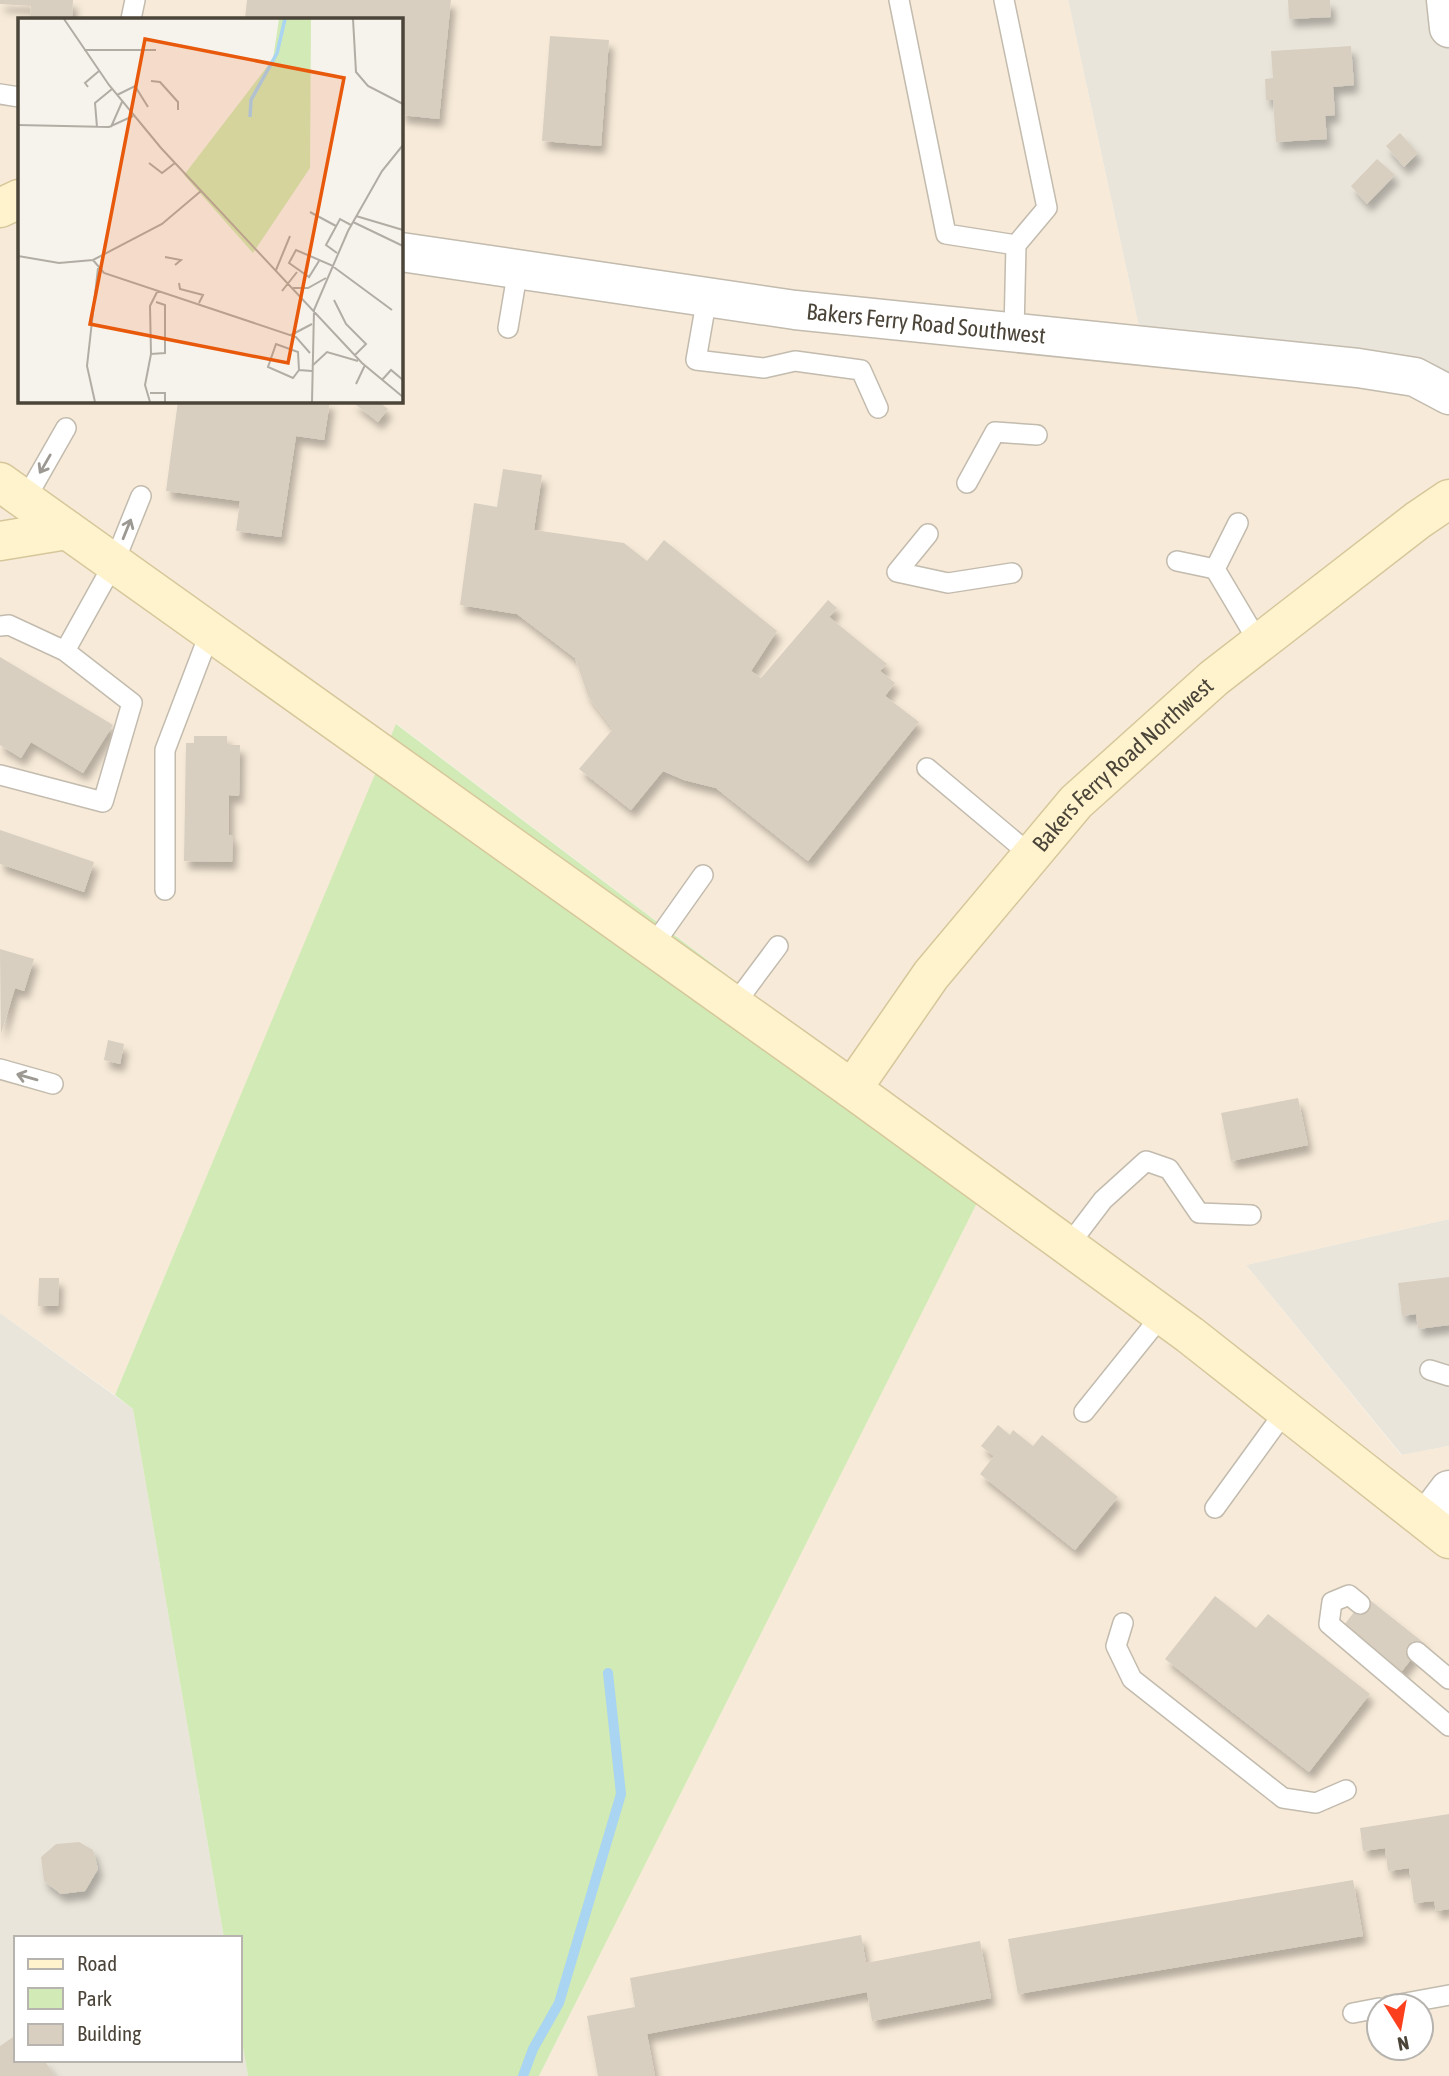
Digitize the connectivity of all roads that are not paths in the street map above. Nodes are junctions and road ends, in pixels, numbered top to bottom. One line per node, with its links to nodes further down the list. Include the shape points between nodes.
1 (135, 0): 5 (lane)
2 (899, 0): 13 (lane, via 947,234)
3 (1004, 0): 13 (lane, via 1048,208)
4 (1446, 0): 6 (street)
5 (131, 18)
6 (1449, 28)
7 (0, 94): 8 (lane)
8 (18, 97)
9 (0, 193): 10 (main road)
10 (18, 198)
11 (18, 199): 12 (main road)
12 (0, 208)
13 (1016, 245): 18 (lane)
14 (402, 252): 15 (street, Bakers Ferry Road Southwest)
15 (518, 269): 16 (street, Bakers Ferry Road Southwest); 17 (lane)
16 (707, 297): 18 (street, Bakers Ferry Road Southwest); 20 (lane, via 696,360 764,368 795,361 861,370)
17 (509, 328)
18 (1014, 332): 19 (street, Bakers Ferry Road Southwest, via 1358,368 1415,377)
19 (1449, 395)
20 (877, 408)
21 (66, 428): 24 (lane, one-way to 24)
22 (1037, 435): 23 (lane, via 995,432)
23 (967, 483)
24 (12, 491): 28 (main road)
25 (141, 496): 32 (lane, one-way to 25)
26 (1449, 499): 37 (main road, Bakers Ferry Road Northwest)
27 (1238, 523): 33 (lane)
28 (67, 530): 30 (main road); 32 (main road)
29 (928, 534): 34 (lane, via 897,572 948,583)
30 (0, 541)
31 (1177, 561): 33 (lane)
32 (114, 563): 36 (main road); 38 (lane)
33 (1215, 569): 37 (lane)
34 (1012, 573)
35 (0, 626): 38 (lane, via 9,625)
36 (210, 632): 43 (lane, via 165,750); 45 (main road)
37 (1259, 643): 41 (main road, Bakers Ferry Road Northwest, via 1076,802)
38 (65, 651): 40 (lane, via 132,703 103,802)
39 (927, 768): 41 (lane)
40 (0, 775)
41 (1031, 856): 49 (main road, Bakers Ferry Road Northwest, via 932,975)
42 (703, 876): 45 (lane)
43 (165, 890)
44 (778, 946): 46 (lane)
45 (652, 947): 46 (main road)
46 (734, 1005): 49 (main road)
47 (0, 1069): 48 (lane, one-way to 47)
48 (53, 1084)
49 (852, 1088): 51 (main road)
50 (1251, 1215): 51 (lane, via 1199,1213 1169,1169 1146,1161 1102,1200)
51 (1068, 1246): 52 (main road)
52 (1162, 1315): 55 (main road); 56 (lane)
53 (1430, 1370): 54 (lane)
54 (1449, 1376)
55 (1286, 1410): 57 (lane); 58 (main road)
56 (1084, 1412)
57 (1215, 1507)
58 (1442, 1516)
59 (1360, 1604): 63 (lane, via 1349,1595 1332,1602 1329,1624)
60 (1123, 1623): 64 (lane, via 1116,1646 1132,1679 1283,1798 1316,1803)
61 (1417, 1652): 62 (lane)
62 (1449, 1679)
63 (1449, 1727)
64 (1346, 1790)
65 (1365, 2011): 66 (lane)
66 (1353, 2013)

